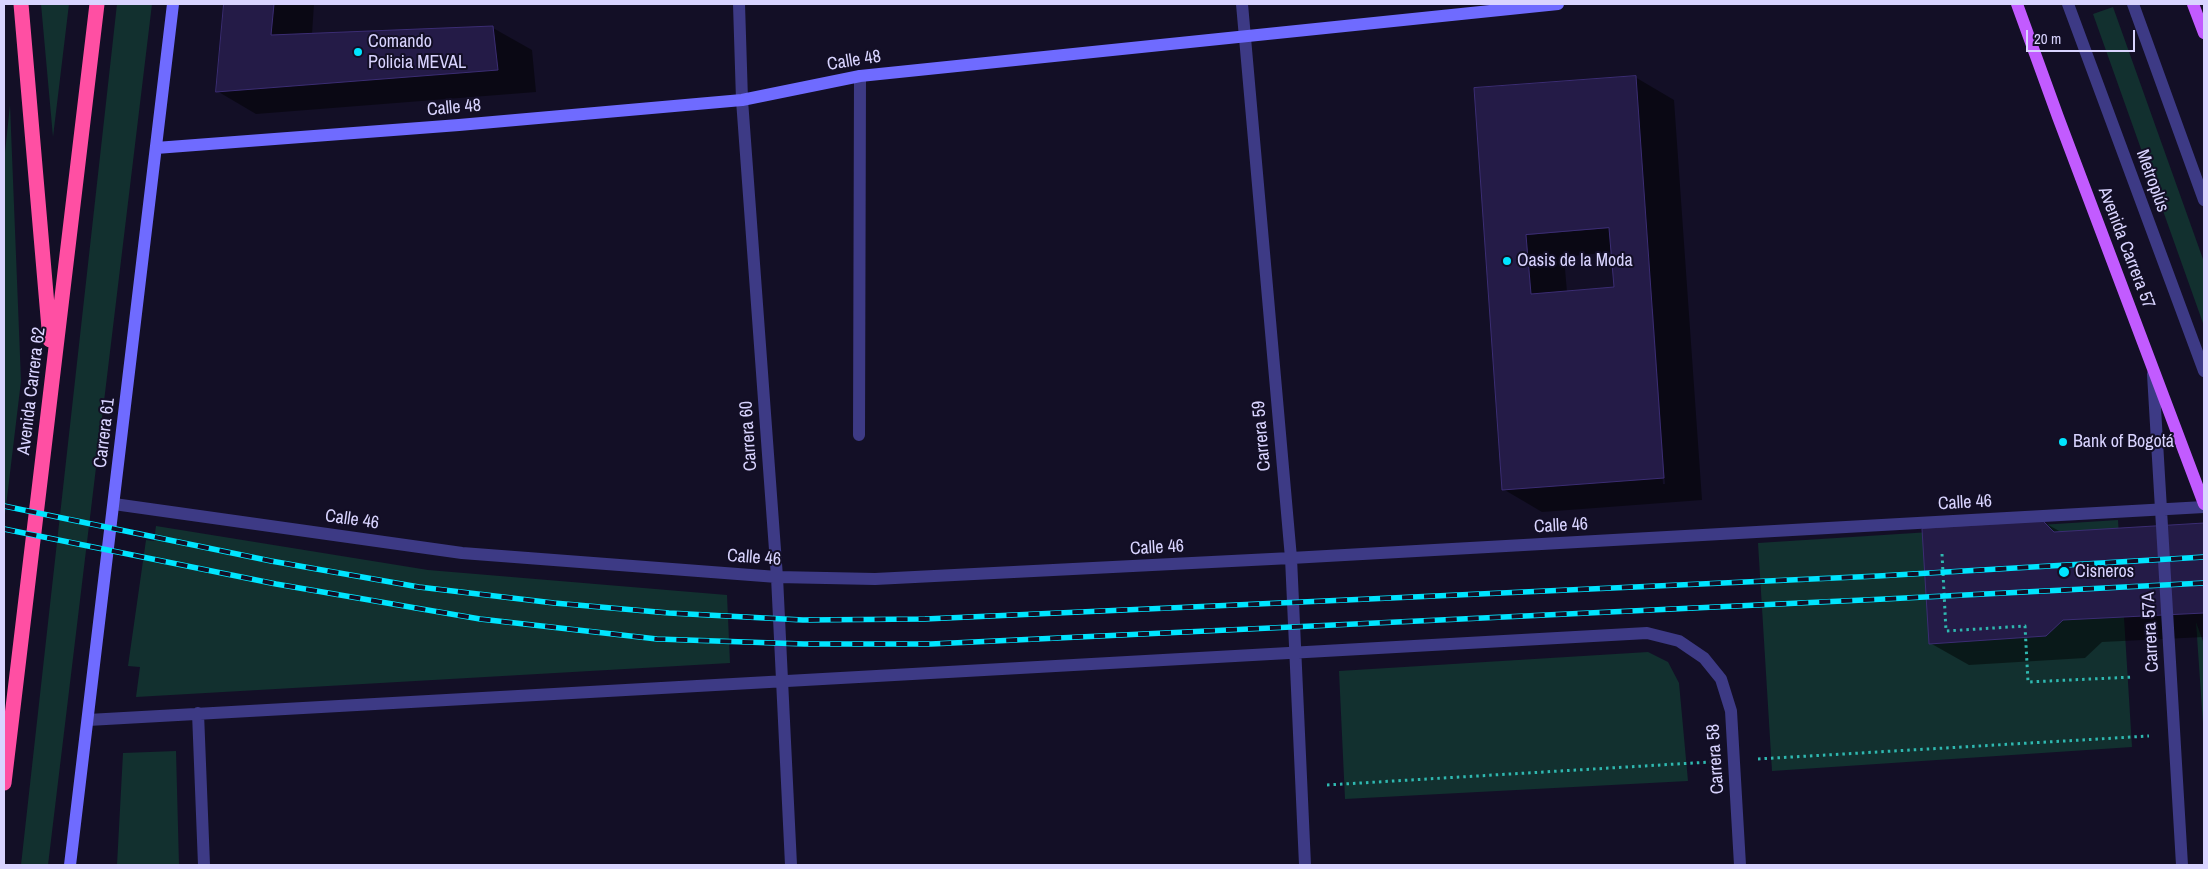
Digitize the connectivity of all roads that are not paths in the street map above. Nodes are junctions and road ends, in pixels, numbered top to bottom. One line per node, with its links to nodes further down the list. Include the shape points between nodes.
1 (21, 4): 19 (highway)
2 (98, 4): 19 (highway, Avenida Carrera 62)
3 (173, 4): 15 (street, Carrera 61)
4 (739, 4): 14 (street, Carrera 60)
5 (1242, 4): 12 (street, Carrera 59)
6 (1558, 4): 12 (street, Calle 48)
7 (2017, 4): 17 (main road, Avenida Carrera 57)
8 (2068, 4): 18 (street, Metroplús)
9 (2133, 4): 16 (street)
10 (2193, 4): 11 (main road)
11 (2204, 33)
12 (1244, 36): 13 (street, Calle 48); 24 (street, Carrera 59)
13 (860, 76): 14 (street, Calle 48); 20 (street)
14 (742, 100): 15 (street, Calle 48); 25 (street, Carrera 60)
15 (156, 148): 21 (street, Carrera 61)
16 (2204, 200)
17 (2153, 366): 22 (main road, Avenida Carrera 57); 23 (street, Carrera 57A)
18 (2204, 371)
19 (53, 372): 30 (highway, Avenida Carrera 62)
20 (860, 435)
21 (114, 504): 25 (street, Calle 46, via 462,554); 29 (street, Carrera 61)
22 (2204, 505): 23 (street, Calle 46)
23 (2161, 509): 24 (street, Calle 46); 36 (street, Carrera 57A)
24 (1291, 558): 25 (street, Calle 46, via 875,579); 26 (street, Carrera 59)
25 (777, 577): 27 (street, Carrera 60)
26 (1295, 653): 27 (street); 34 (street, Carrera 59); 35 (street, Carrera 58, via 1647,633 1679,641 1704,658 1721,679 1731,711)
27 (782, 681): 28 (street); 33 (street, Carrera 60)
28 (198, 713): 29 (street); 32 (street)
29 (88, 720): 31 (street, Carrera 61)
30 (4, 784)
31 (70, 865)
32 (204, 865)
33 (791, 865)
34 (1305, 865)
35 (1740, 865)
36 (2182, 865)

